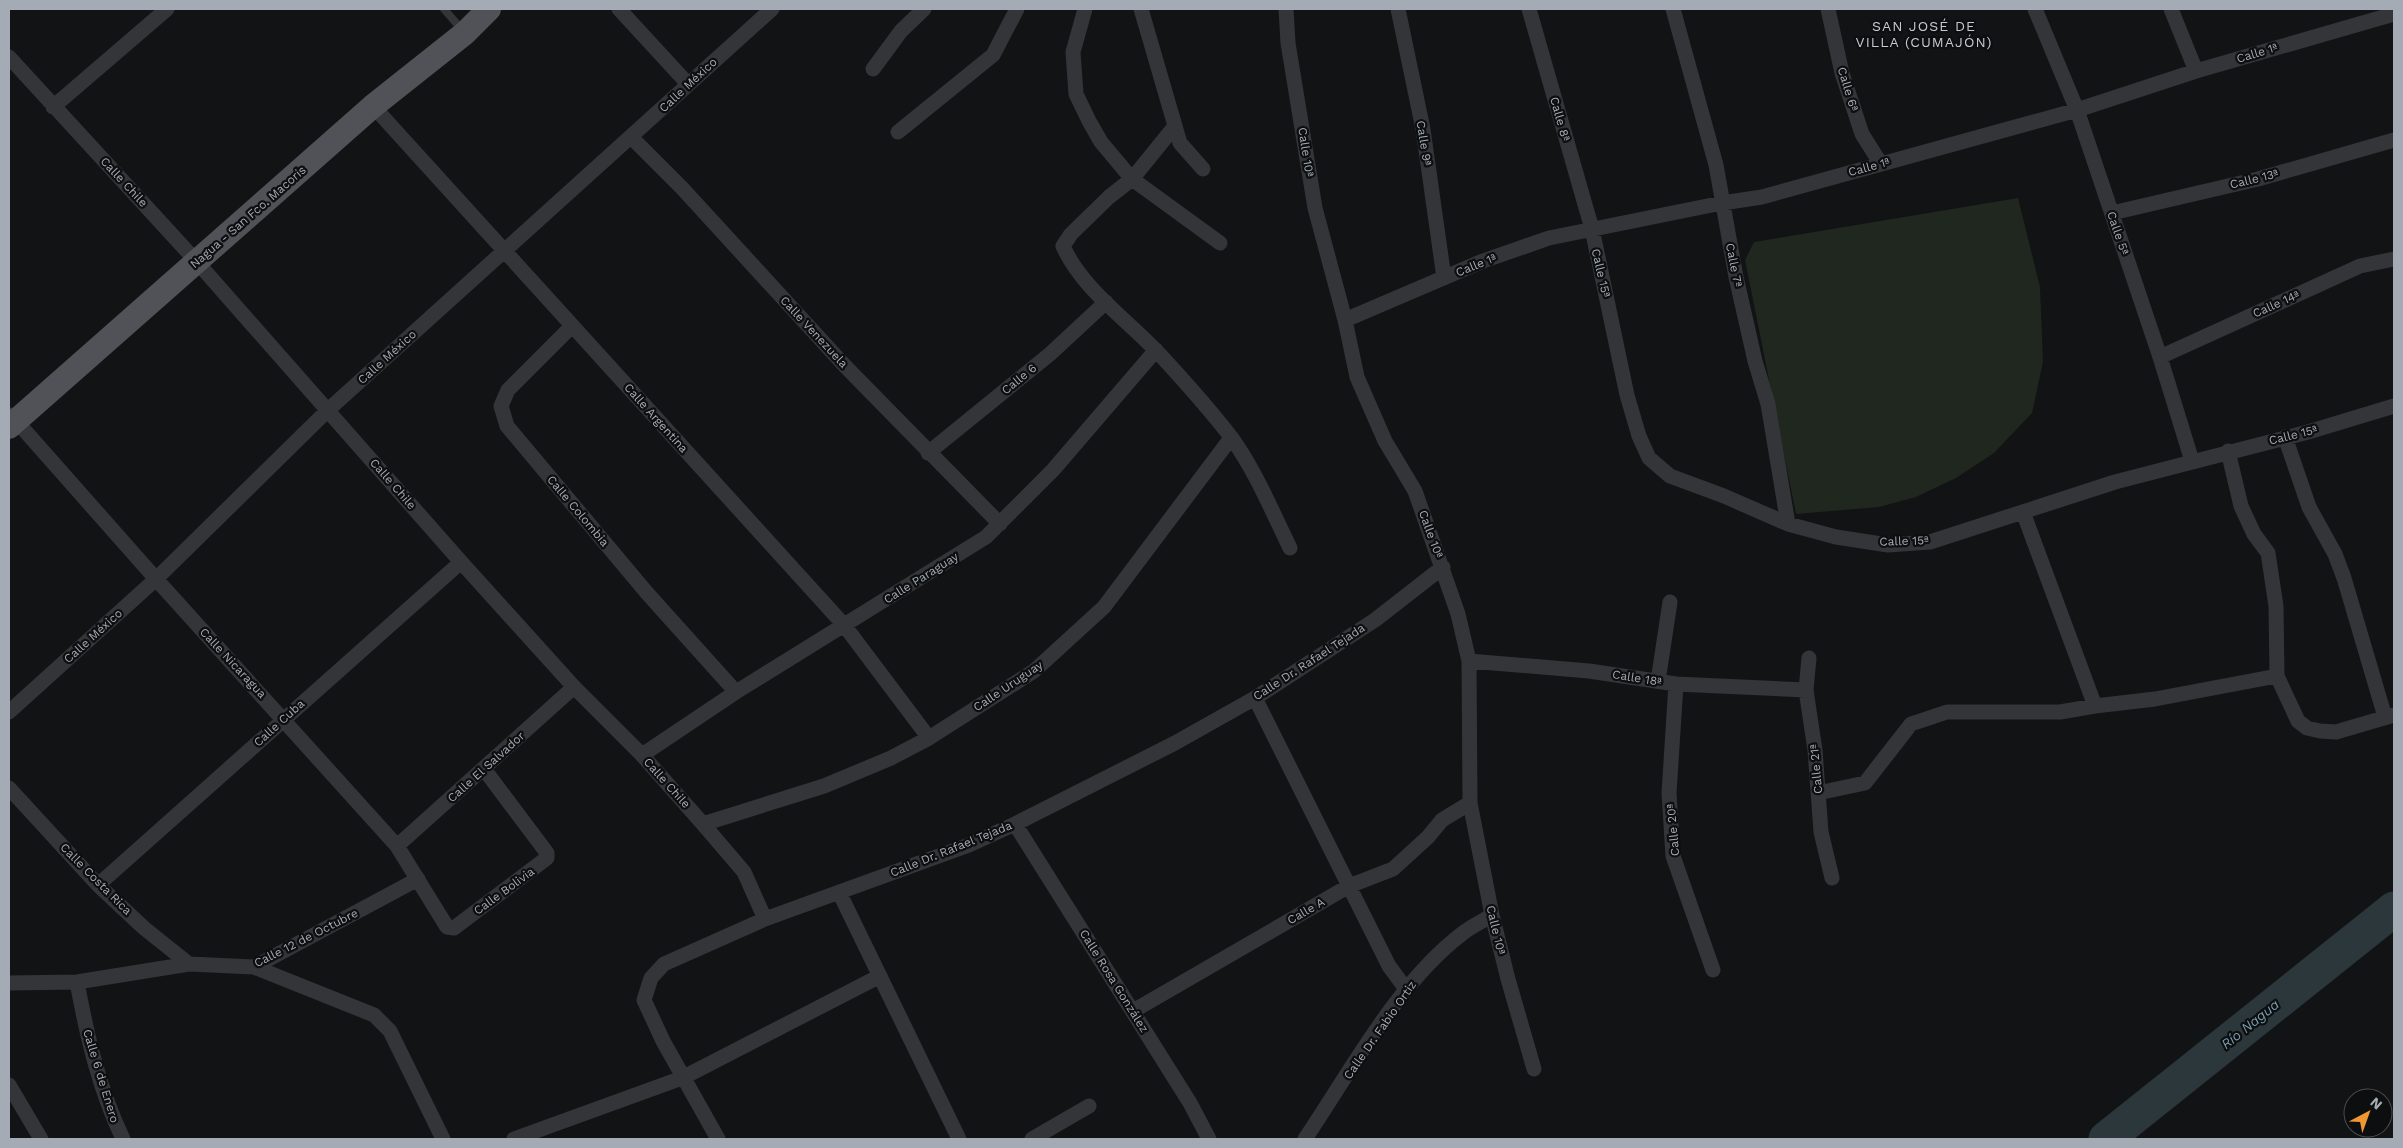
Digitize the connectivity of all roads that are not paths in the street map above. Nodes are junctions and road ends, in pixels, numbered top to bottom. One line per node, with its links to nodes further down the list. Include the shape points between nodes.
1 (167, 9): 24 (street)
2 (444, 9): 18 (lane)
3 (489, 9): 18 (main road, Nagua - San Fco. Macorís)
4 (620, 9): 22 (street)
5 (772, 9): 22 (street, Calle México)
6 (924, 9): 20 (street, via 901,31)
7 (1017, 9): 27 (street, via 992,55)
8 (1085, 9): 32 (street, via 1073,52 1076,94 1101,142)
9 (1142, 9): 26 (street)
10 (1286, 9): 42 (street, Calle 10ª, via 1288,42 1315,208)
11 (1398, 9): 40 (street, Calle 9ª, via 1423,128)
12 (1529, 9): 35 (street, Calle 8ª)
13 (1673, 9): 33 (street, Calle 7ª, via 1716,165)
14 (1828, 9): 30 (street, Calle 6ª, via 1842,73 1862,134)
15 (2035, 9): 25 (street, Calle 5ª)
16 (2171, 9): 21 (street)
17 (2394, 14): 21 (street, Calle 1ª)
18 (465, 33): 23 (main road, Nagua - San Fco. Macorís)
19 (9, 57): 24 (street, Calle Chile)
20 (873, 68)
21 (2196, 71): 25 (street, Calle 1ª)
22 (688, 84): 28 (street, Calle México)
23 (373, 106): 37 (street, Calle Argentina); 39 (main road, Nagua - San Fco. Macorís)
24 (53, 107): 39 (street, Calle Chile)
25 (2077, 110): 30 (street, Calle 1ª); 34 (street, Calle 5ª)
26 (1175, 126): 31 (street, via 1180,143); 32 (street)
27 (898, 132)
28 (631, 137): 37 (street, Calle México); 52 (street, Calle Venezuela)
29 (2394, 140): 34 (street, Calle 13ª, via 2258,179)
30 (1881, 164): 33 (street, Calle 1ª, via 1762,197)
31 (1203, 169)
32 (1132, 179): 36 (street); 41 (street, via 1109,197 1063,246 1071,263)
33 (1722, 203): 35 (street, Calle 1ª); 56 (street, Calle 7ª, via 1755,361 1768,404)
34 (2112, 213): 45 (street, Calle 5ª)
35 (1592, 229): 40 (street, Calle 1ª, via 1550,238); 56 (street, Calle 15ª, via 1627,395 1649,458 1670,476)
36 (1220, 243)
37 (505, 251): 43 (street, Calle Argentina); 47 (street, Calle México)
38 (2394, 259): 45 (street, Calle 14ª, via 2360,266)
39 (197, 262): 47 (street, Calle Chile); 48 (main road, Nagua - San Fco. Macorís)
40 (1444, 278): 42 (street, Calle 1ª)
41 (1106, 302): 44 (street); 52 (street, Calle 6, via 1050,354)
42 (1345, 320): 59 (street, Calle 10ª, via 1357,377 1386,441 1415,491)
43 (572, 326): 62 (street, Calle Argentina); 70 (street, Calle Colombia, via 508,390 501,406 507,426 647,593)
44 (1156, 350): 50 (street); 55 (street, Calle Paraguay, via 1053,470)
45 (2160, 357): 53 (street, Calle 5ª)
46 (2394, 406): 49 (street, Calle 15ª)
47 (328, 410): 58 (street, Calle Chile); 60 (street, Calle México)
48 (11, 420): 60 (street, Calle Nicaragua)
49 (2285, 437): 51 (street, Calle 15ª); 74 (street, via 2309,507 2335,554)
50 (1232, 438): 57 (street); 76 (street, Calle Uruguay, via 1104,607 1034,671)
51 (2228, 451): 53 (street, Calle 15ª); 65 (street, via 2241,506 2254,534 2268,553 2276,606)
52 (928, 453): 55 (street, Calle Venezuela)
53 (2192, 461): 54 (street, Calle 15ª)
54 (2023, 512): 56 (street, Calle 15ª, via 1930,542 1888,545 1836,537); 72 (street)
55 (1000, 524): 62 (street, Calle Paraguay, via 971,547)
56 (1788, 524)
57 (1290, 548)
58 (461, 562): 68 (street, Calle Chile); 75 (street, Calle Cuba)
59 (1442, 567): 64 (street, Calle 10ª, via 1458,614); 71 (street, Calle Dr. Rafael Tejada, via 1374,620)
60 (156, 579): 73 (street, Calle México); 75 (street, Calle Nicaragua)
61 (1670, 602): 66 (street)
62 (844, 625): 70 (street, Calle Paraguay); 76 (street, Calle Argentina)
63 (1809, 658): 69 (street, Calle 21ª)
64 (1469, 662): 66 (street, Calle 18ª, via 1589,671); 81 (street, Calle 10ª)
65 (2276, 676): 72 (street, via 2155,699); 74 (street, via 2298,722 2307,728 2336,732)
66 (1658, 682): 67 (street, Calle 18ª)
67 (1676, 684): 69 (street, Calle 18ª); 95 (street, Calle 20ª, via 1670,793 1673,856)
68 (574, 687): 77 (street, Calle Chile); 78 (street, Calle El Salvador)
69 (1806, 690): 80 (street, Calle 21ª)
70 (736, 692): 77 (street, Calle Paraguay)
71 (1255, 698): 83 (street, Calle Dr. Rafael Tejada); 88 (street)
72 (2095, 706): 80 (street, via 2060,712 1947,712 1911,724 1865,783)
73 (9, 712)
74 (2390, 716)
75 (283, 718): 84 (street, Calle Nicaragua); 87 (street, Calle Cuba)
76 (929, 738): 82 (street, Calle Uruguay, via 824,786)
77 (642, 756): 82 (street, Calle Chile)
78 (484, 769): 84 (street, Calle El Salvador); 92 (street, Calle Bolivia, via 547,853 547,858 454,928)
79 (9, 788): 87 (street, Calle Costa Rica)
80 (1818, 793): 85 (street, Calle 21ª, via 1821,832)
81 (1470, 803): 88 (street, Calle A, via 1442,820 1393,869); 90 (street, Calle 10ª)
82 (703, 824): 91 (street, Calle Chile, via 744,872)
83 (1015, 824): 89 (street, Calle Dr. Rafael Tejada, via 969,845); 100 (street, Calle Rosa González)
84 (397, 846): 86 (street, Calle Nicaragua)
85 (1832, 878)
86 (418, 879): 92 (street, Calle Nicaragua); 94 (street, Calle 12 de Octubre)
87 (98, 885): 93 (street, Calle Costa Rica)
88 (1349, 886): 99 (street, via 1388,966); 100 (street, Calle A)
89 (840, 892): 91 (street, Calle Dr. Rafael Tejada); 96 (street)
90 (1492, 915): 99 (street, Calle Dr. Fabio Ortiz, via 1463,933); 101 (street, Calle 10ª)
91 (765, 919): 102 (street, Calle Dr. Rafael Tejada, via 664,964 651,978 644,1000)
92 (444, 924)
93 (189, 964): 94 (street, Calle 12 de Octubre); 97 (street, Calle 12 de Octubre)
94 (254, 967): 108 (street, via 374,1015 390,1031)
95 (1713, 970)
96 (880, 976): 102 (street); 111 (street)
97 (76, 982): 98 (street, Calle 12 de Octubre); 107 (street, Calle 6 de Enero, via 90,1046)
98 (9, 983)
99 (1406, 989): 114 (street, Calle Dr. Fabio Ortiz)
100 (1133, 1011): 113 (street, Calle Rosa González)
101 (1534, 1070)
102 (682, 1078): 105 (street); 110 (street, Calle Dr. Rafael Tejada)
103 (9, 1085): 106 (street)
104 (1089, 1106): 112 (street)
105 (540, 1135): 109 (street)
106 (41, 1139)
107 (122, 1139)
108 (443, 1139)
109 (514, 1139)
110 (718, 1139)
111 (959, 1139)
112 (1032, 1139)
113 (1209, 1139)
114 (1305, 1139)

